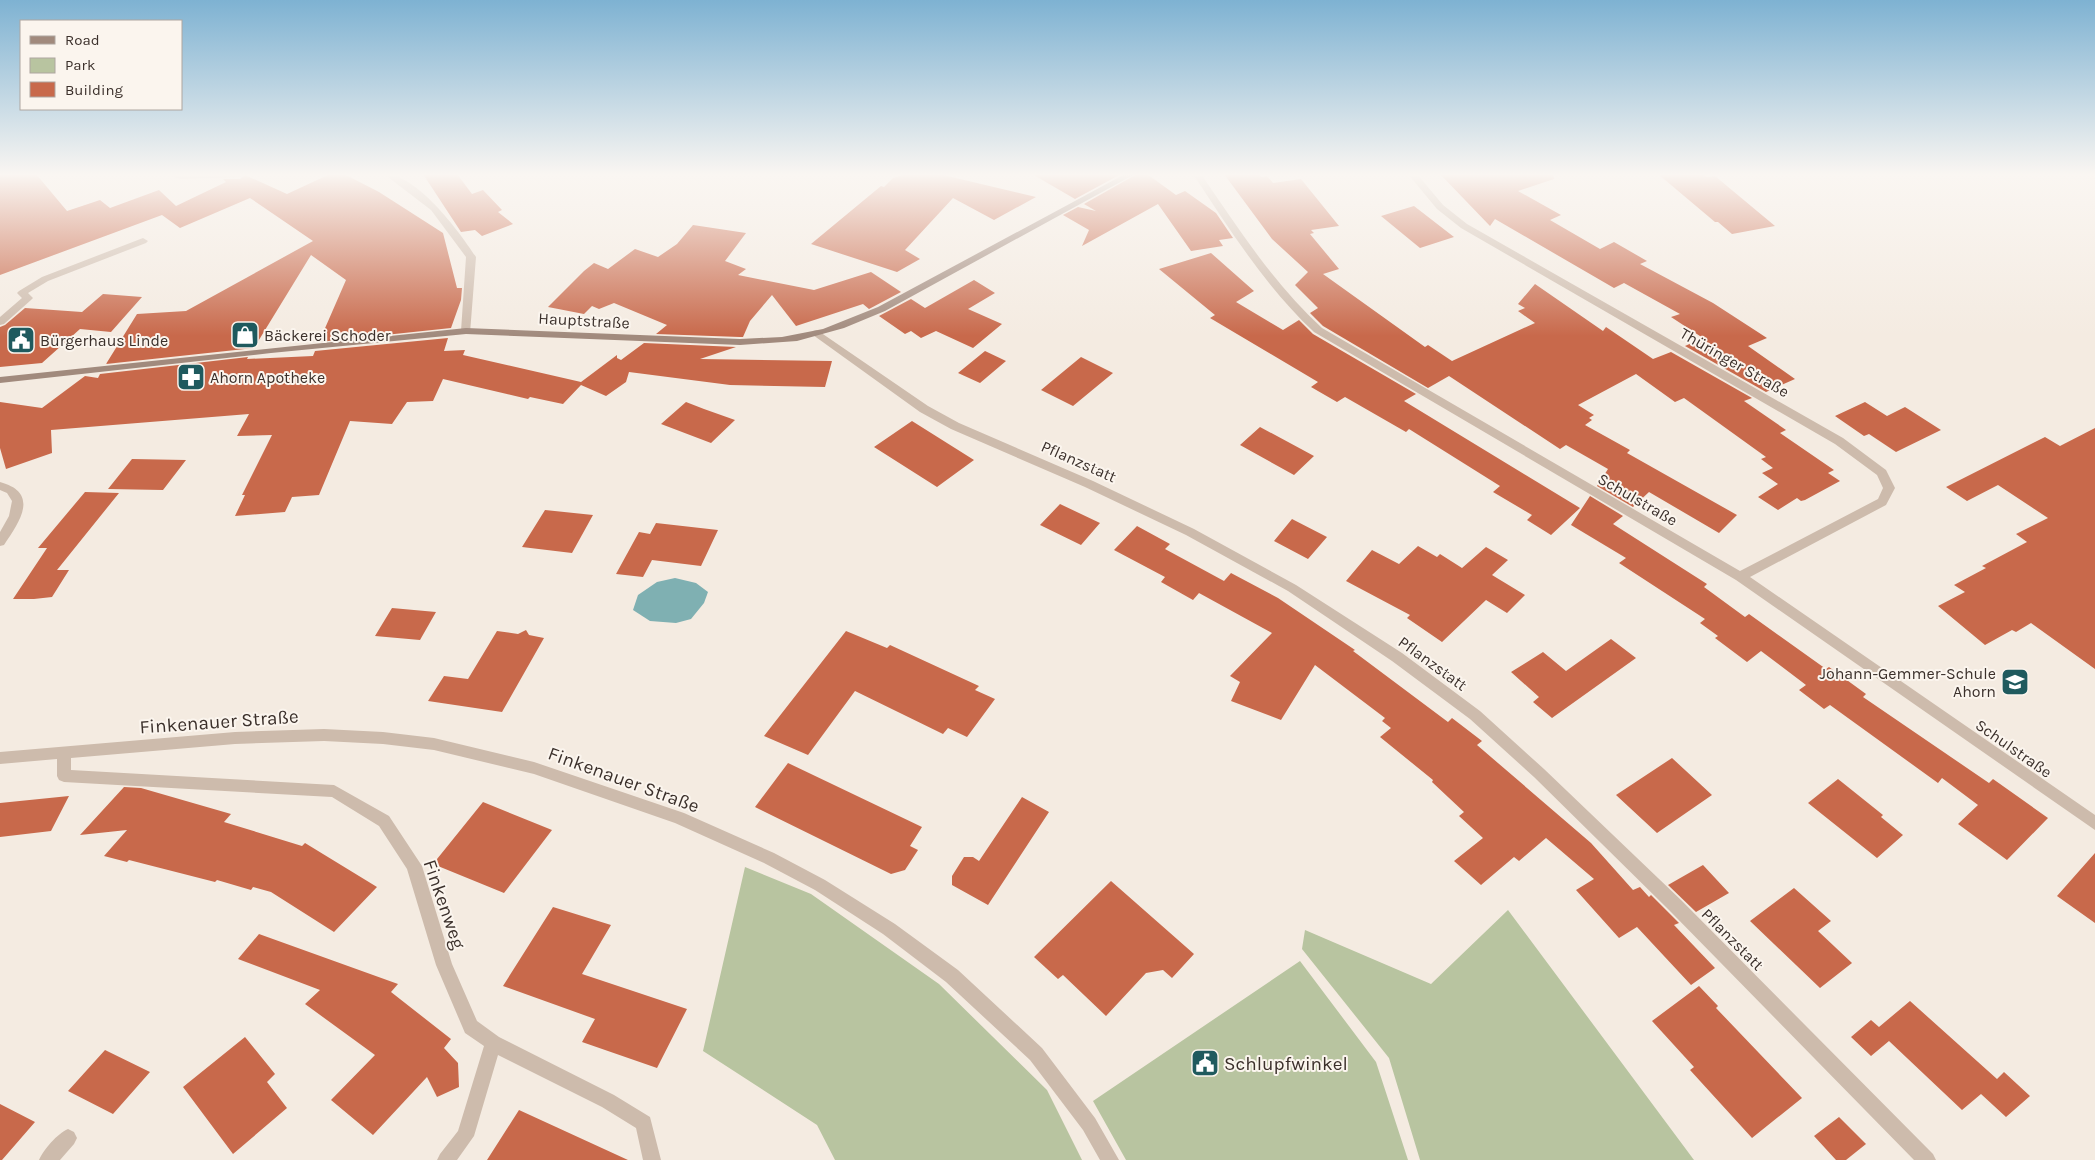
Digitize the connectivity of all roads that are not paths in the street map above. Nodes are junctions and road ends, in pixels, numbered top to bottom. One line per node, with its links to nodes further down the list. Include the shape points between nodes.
1 (450, 228): 7 (street, via 471,257)
2 (1031, 228): 8 (street, Hauptstraße, via 895,302 860,319)
3 (1235, 228): 12 (street, Schulstraße, via 1278,290 1298,314 1318,330)
4 (1468, 228): 12 (street, Thüringer Straße, via 1839,441 1882,473 1889,488 1882,502)
5 (142, 240): 6 (street, via 45,279 22,293 28,298)
6 (0, 322)
7 (466, 331): 8 (street, Hauptstraße, via 740,342 784,340); 9 (street, Hauptstraße)
8 (817, 333): 22 (street, Pflanzstatt, via 924,409 955,426 1190,532 1292,588 1475,715 1675,905)
9 (0, 380)
10 (0, 486): 11 (street, via 12,490 19,504)
11 (0, 542)
12 (1740, 577): 15 (street, Schulstraße)
13 (64, 753): 14 (street, Finkenauer Straße); 16 (street, Finkenweg, via 64,776 334,791 384,822 414,866 444,965 471,1027); 21 (street, Finkenauer Straße, via 235,738 324,735 383,738 434,744 534,768 680,818 770,858 820,885 889,929 952,976 1036,1054 1089,1124)
14 (0, 758)
15 (2095, 823)
16 (493, 1043): 19 (street, via 465,1136); 20 (street, Finkenweg, via 608,1101 644,1123)
17 (68, 1138): 18 (street)
18 (48, 1160)
19 (446, 1160)
20 (652, 1160)
21 (1110, 1160)
22 (1927, 1160)

